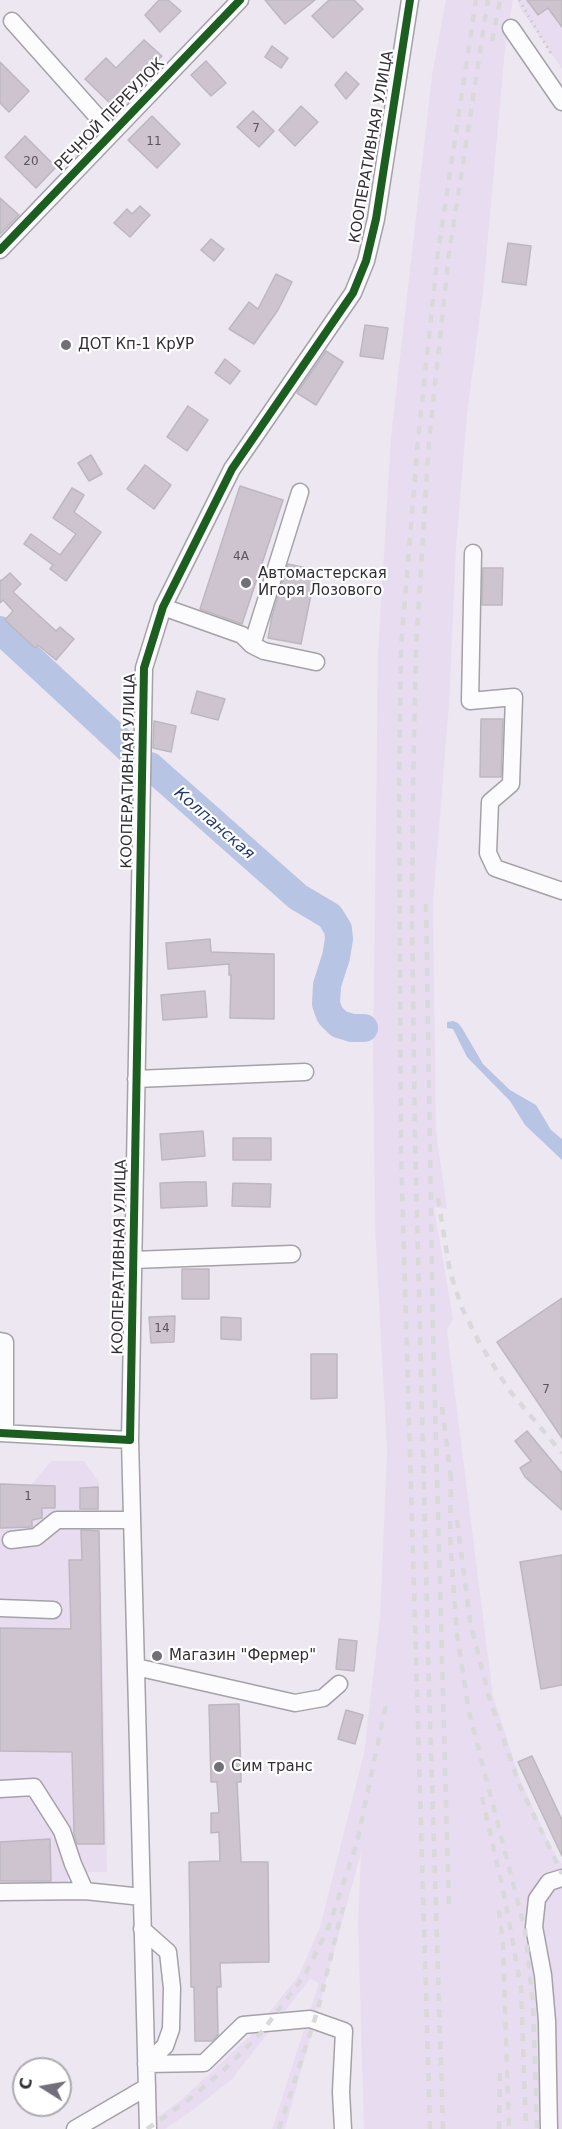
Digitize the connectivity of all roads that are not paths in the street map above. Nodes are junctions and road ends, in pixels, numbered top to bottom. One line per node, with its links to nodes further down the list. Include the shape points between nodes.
1 (240, 0): 6 (street, РЕЧНОЙ ПЕРЕУЛОК)
2 (410, 0): 10 (street, КООПЕРАТИВНАЯ УЛИЦА, via 376,219 353,293 232,469)
3 (12, 21): 6 (street)
4 (511, 28): 5 (street)
5 (562, 102)
6 (111, 132): 7 (street, РЕЧНОЙ ПЕРЕУЛОК)
7 (0, 250)
8 (300, 492): 11 (street)
9 (472, 553): 13 (street, via 470,701 514,697 511,784 489,802 488,853 495,868)
10 (163, 607): 11 (street, via 242,635); 15 (street, КООПЕРАТИВНАЯ УЛИЦА, via 144,668)
11 (252, 645): 12 (street)
12 (315, 662)
13 (562, 891)
14 (305, 1072): 15 (street)
15 (136, 1079): 17 (street, КООПЕРАТИВНАЯ УЛИЦА)
16 (292, 1254): 17 (street)
17 (133, 1260): 20 (street, КООПЕРАТИВНАЯ УЛИЦА)
18 (0, 1341): 19 (street, via 5,1342)
19 (2, 1433): 20 (street)
20 (130, 1440): 21 (street, КООПЕРАТИВНАЯ УЛИЦА)
21 (132, 1520): 22 (street, via 57,1520 36,1537); 25 (street, КООПЕРАТИВНАЯ УЛИЦА)
22 (11, 1540)
23 (0, 1608): 24 (street)
24 (53, 1610)
25 (136, 1666): 26 (street, via 295,1703 323,1698); 31 (street, КООПЕРАТИВНАЯ УЛИЦА)
26 (339, 1684)
27 (0, 1789): 29 (street, via 34,1787 62,1831)
28 (562, 1878): 38 (street, via 549,1882 537,1899 534,1927 547,2021)
29 (85, 1891): 30 (street); 31 (street)
30 (0, 1892)
31 (141, 1898): 32 (street, КООПЕРАТИВНАЯ УЛИЦА)
32 (142, 1929): 33 (street, КООПЕРАТИВНАЯ УЛИЦА); 33 (street, via 168,1952 172,1988 171,2029 165,2046)
33 (146, 2064): 34 (street, КООПЕРАТИВНАЯ УЛИЦА); 37 (street, via 204,2063 243,2025 310,2019 344,2031)
34 (147, 2087): 35 (street); 36 (street, КООПЕРАТИВНАЯ УЛИЦА)
35 (75, 2129)
36 (148, 2129)
37 (342, 2129)
38 (549, 2129)

